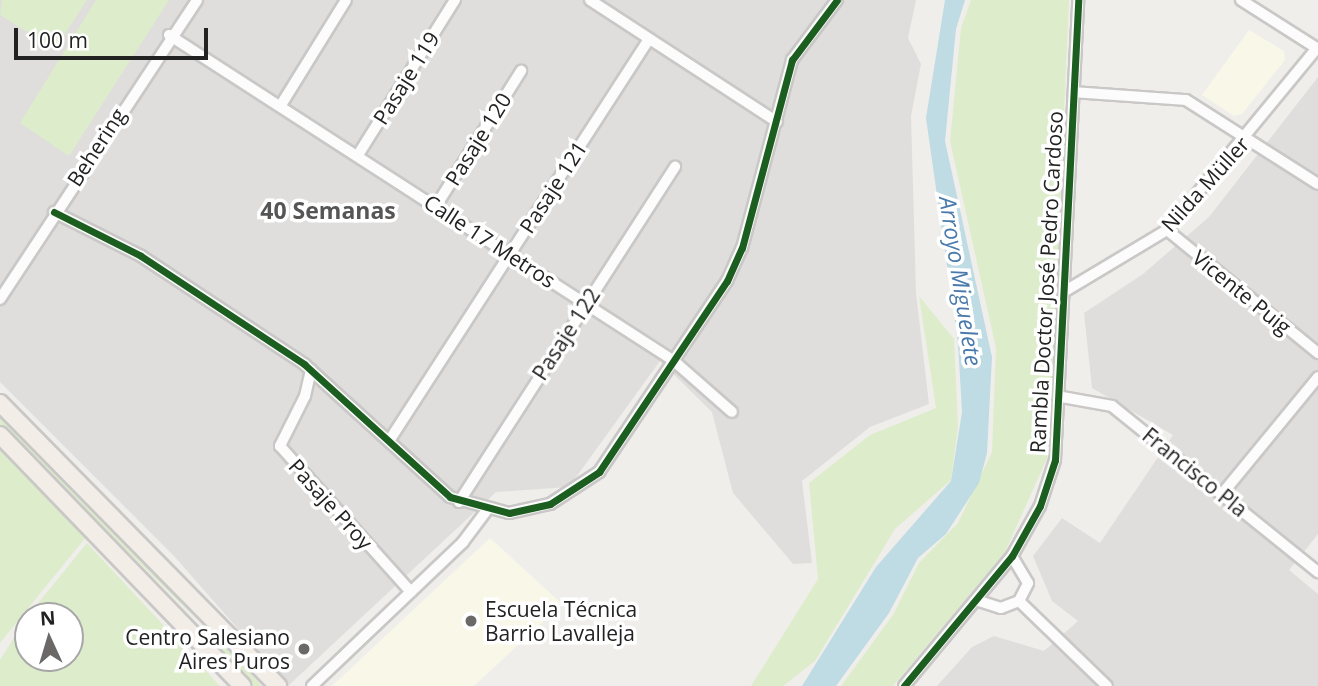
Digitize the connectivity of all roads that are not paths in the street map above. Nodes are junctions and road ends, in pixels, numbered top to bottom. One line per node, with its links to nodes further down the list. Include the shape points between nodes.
1 (197, 0): 8 (street, Behering)
2 (346, 0): 13 (street)
3 (455, 0): 16 (street, Pasaje 119)
4 (591, 0): 9 (street)
5 (837, 0): 14 (street, via 792,60)
6 (1079, 0): 12 (street, Rambla Doctor José Pedro Cardoso)
7 (1241, 0): 10 (street)
8 (169, 35): 13 (street, Calle 17 Metros); 20 (street, Behering)
9 (649, 38): 14 (street); 22 (street, Pasaje 121)
10 (1317, 49): 15 (street, Nilda Müller)
11 (521, 72): 19 (street, Pasaje 120)
12 (1074, 92): 15 (street, via 1185,100); 23 (street, Rambla Doctor José Pedro Cardoso)
13 (281, 105): 16 (street, Calle 17 Metros)
14 (776, 121): 27 (street, via 742,248)
15 (1247, 138): 18 (street); 21 (street, Nilda Müller)
16 (358, 155): 19 (street, Calle 17 Metros)
17 (675, 167): 25 (street, Pasaje 122)
18 (1318, 184)
19 (436, 206): 22 (street, Calle 17 Metros)
20 (54, 212): 24 (street, Behering); 28 (street, via 141,256)
21 (1167, 230): 23 (street, Nilda Müller); 26 (street, Vicente Puig)
22 (509, 254): 25 (street, Calle 17 Metros); 36 (street, Pasaje 121)
23 (1068, 290): 32 (street, Rambla Doctor José Pedro Cardoso)
24 (0, 299)
25 (586, 303): 27 (street, Calle 17 Metros); 38 (street, Pasaje 122)
26 (1318, 353)
27 (674, 361): 34 (street, Calle 17 Metros); 39 (street, via 581,489 529,509)
28 (311, 370): 30 (street); 31 (street, Pasaje Proy)
29 (1318, 377): 37 (street)
30 (332, 386): 31 (street); 36 (street)
31 (306, 396): 42 (street, Pasaje Proy, via 280,446)
32 (1062, 397): 37 (street, Francisco Pla, via 1112,406); 40 (street, Rambla Doctor José Pedro Cardoso, via 1049,483)
33 (0, 403): 45 (main road)
34 (732, 412)
35 (0, 435): 46 (main road)
36 (389, 441): 38 (street)
37 (1222, 495): 41 (street, Francisco Pla)
38 (458, 502): 39 (street)
39 (486, 511): 42 (street)
40 (1012, 556): 43 (street, Rambla Doctor José Pedro Cardoso); 44 (street, via 1028,583)
41 (1318, 572)
42 (411, 592): 49 (street)
43 (976, 600): 44 (street, via 1001,608); 50 (street, Rambla Doctor José Pedro Cardoso)
44 (1020, 601): 51 (street)
45 (216, 620): 46 (street); 48 (main road)
46 (196, 638): 47 (main road)
47 (242, 686)
48 (278, 686)
49 (312, 686)
50 (904, 686)
51 (1107, 686)

